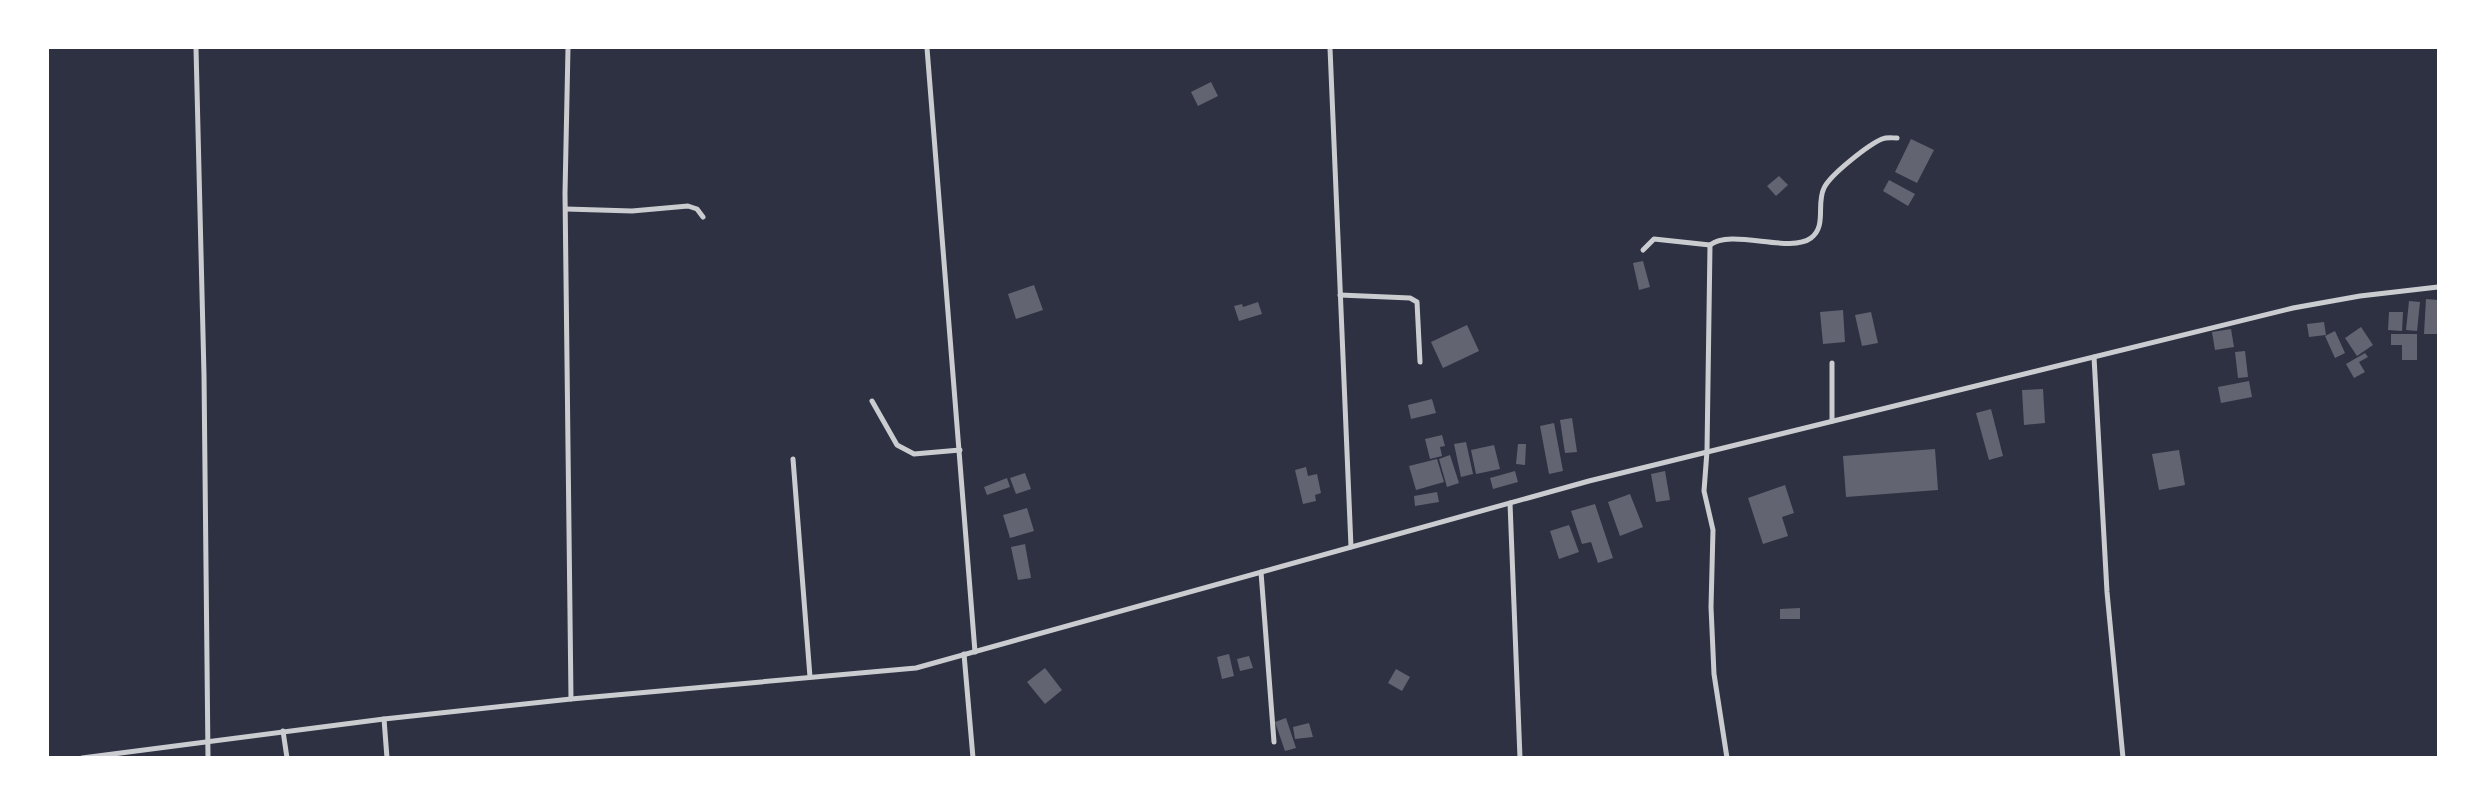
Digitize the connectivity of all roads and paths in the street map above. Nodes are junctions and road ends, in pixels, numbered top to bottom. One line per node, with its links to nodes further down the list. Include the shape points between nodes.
1 (196, 48): 29 (street)
2 (568, 48): 6 (street)
3 (928, 48): 17 (street)
4 (1330, 48): 11 (street)
5 (1897, 138): 8 (street, via 1884,138 1872,144 1832,177 1820,200 1820,225 1810,240 1794,243 1722,240)
6 (566, 209): 7 (street, via 632,211 688,206 697,209); 26 (street)
7 (703, 217)
8 (1710, 245): 9 (street, via 1654,239); 18 (street)
9 (1643, 250)
10 (2438, 287): 12 (street, via 2293,308)
11 (1340, 295): 13 (street, via 1410,298 1417,302); 21 (street)
12 (2094, 357): 16 (street); 38 (street, via 2107,592)
13 (1420, 362)
14 (1832, 363): 16 (street)
15 (872, 401): 17 (street, via 897,445 914,454)
16 (1832, 421): 18 (street)
17 (960, 450): 23 (street)
18 (1708, 452): 20 (street); 37 (street, via 1704,491 1713,530 1711,607 1714,674)
19 (793, 459): 25 (street)
20 (1510, 503): 21 (street); 36 (street)
21 (1351, 548): 22 (street)
22 (1261, 572): 23 (street); 30 (street)
23 (975, 652): 24 (street)
24 (964, 654): 25 (street, via 916,668); 35 (street)
25 (810, 676): 26 (street)
26 (571, 699): 27 (street)
27 (384, 719): 28 (street); 34 (street)
28 (283, 731): 29 (street); 33 (street)
29 (208, 741): 31 (street); 32 (street)
30 (1274, 742)
31 (82, 758)
32 (208, 758)
33 (287, 758)
34 (387, 758)
35 (973, 758)
36 (1520, 758)
37 (1727, 758)
38 (2123, 758)

